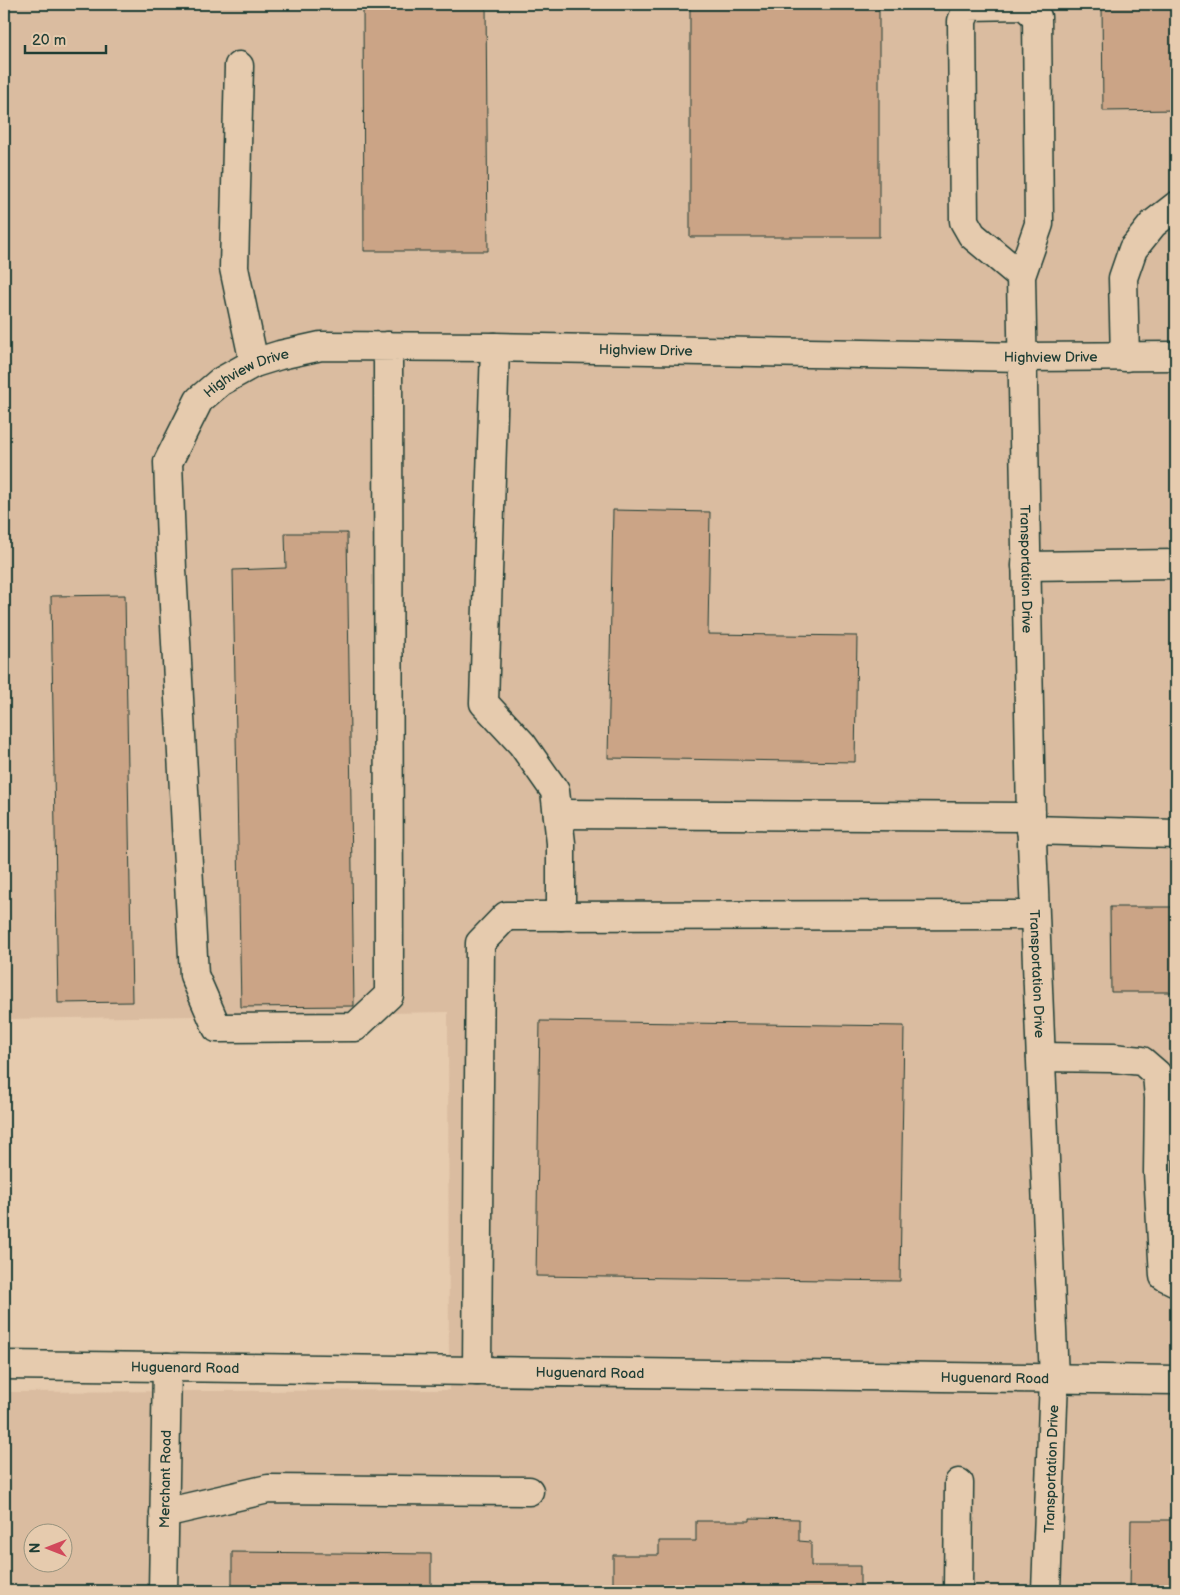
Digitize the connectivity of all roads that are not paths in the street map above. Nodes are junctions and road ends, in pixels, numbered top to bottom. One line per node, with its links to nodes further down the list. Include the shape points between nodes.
1 (239, 66): 9 (street, via 234,268)
2 (1176, 206): 8 (street, via 1153,224 1132,249 1123,278)
3 (1020, 276): 3 (street, via 972,235 964,221 962,21 968,6 1024,5 1037,17 1039,224); 7 (street, Transportation Drive)
4 (388, 346): 5 (street, Highview Drive); 9 (street, Highview Drive, via 321,346); 9 (street, Highview Drive, via 389,995 356,1027 216,1028 194,975 168,462 199,400 220,382)
5 (495, 348): 7 (street, Highview Drive); 12 (street, via 484,703 522,744 555,791)
6 (1176, 356): 8 (street, Highview Drive)
7 (1023, 357): 8 (street, Highview Drive); 11 (street, Transportation Drive)
8 (1125, 357)
9 (254, 363)
10 (1176, 564): 11 (street)
11 (1026, 566): 13 (street, Transportation Drive)
12 (558, 814): 13 (street); 16 (street)
13 (1031, 823): 14 (street); 15 (street, Transportation Drive)
14 (1176, 834)
15 (1034, 914): 16 (street); 17 (street, Transportation Drive)
16 (560, 916): 22 (street, via 506,916 480,943)
17 (1041, 1057): 18 (street, via 1142,1061 1157,1074); 23 (street, Transportation Drive)
18 (1168, 1098): 19 (street, via 1158,1172 1164,1276)
19 (1176, 1282)
20 (4, 1365): 21 (street, Huguenard Road)
21 (167, 1367): 22 (street, Huguenard Road); 27 (street, Merchant Road)
22 (477, 1371): 23 (street, Huguenard Road)
23 (1054, 1379): 24 (street, Huguenard Road); 30 (street, Transportation Drive)
24 (1176, 1380)
25 (959, 1483): 29 (street)
26 (529, 1491): 27 (street, via 268,1489)
27 (164, 1513): 28 (street, Merchant Road)
28 (163, 1591)
29 (958, 1591)
30 (1046, 1591)

